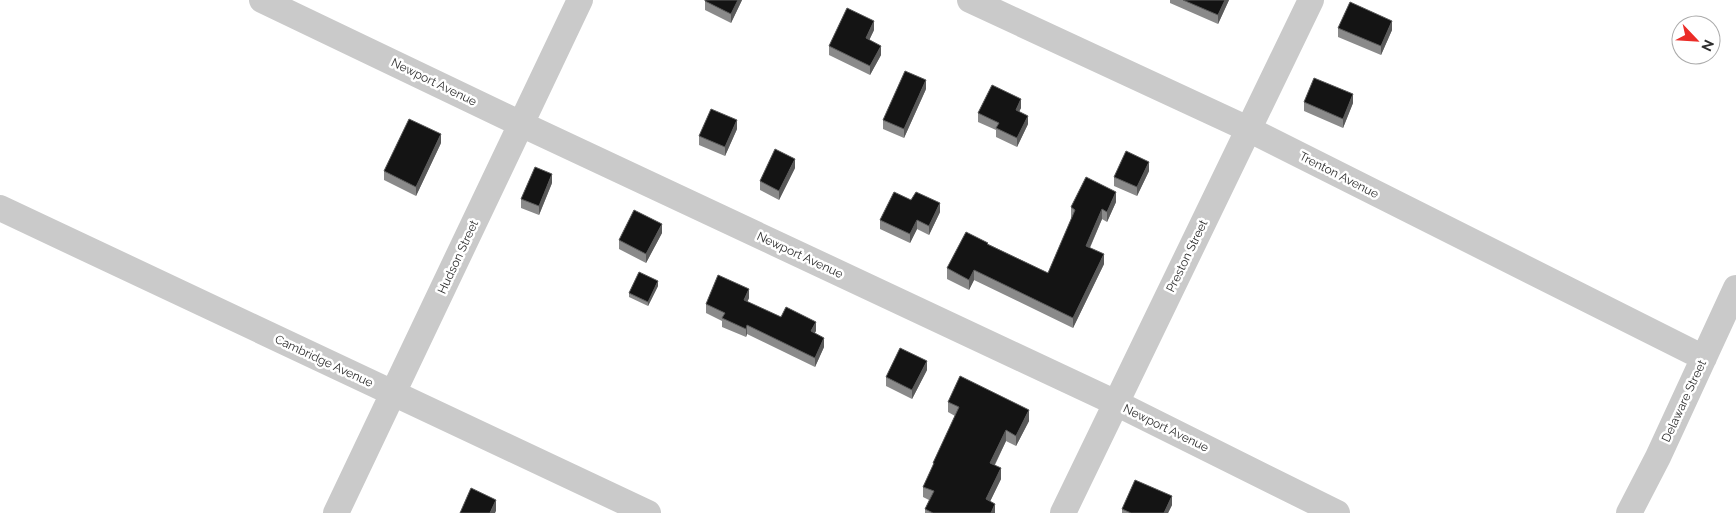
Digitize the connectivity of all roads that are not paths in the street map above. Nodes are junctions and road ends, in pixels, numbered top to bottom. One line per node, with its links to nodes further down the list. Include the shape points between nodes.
1 (262, 0): 5 (street, Newport Avenue)
2 (580, 0): 5 (street, Hudson Street)
3 (970, 0): 6 (street, Trenton Avenue)
4 (1311, 0): 6 (street, Preston Street)
5 (521, 124): 10 (street, Hudson Street); 11 (street, Newport Avenue)
6 (1248, 129): 9 (street, Trenton Avenue); 11 (street, Preston Street)
7 (0, 208): 10 (street, Cambridge Avenue)
8 (1736, 288): 9 (street, Delaware Street)
9 (1704, 358): 16 (street, Delaware Street)
10 (393, 394): 12 (street, Hudson Street); 13 (street, Cambridge Avenue)
11 (1116, 403): 14 (street, Preston Street); 15 (street, Newport Avenue)
12 (336, 513)
13 (648, 513)
14 (1063, 513)
15 (1337, 513)
16 (1629, 513)

